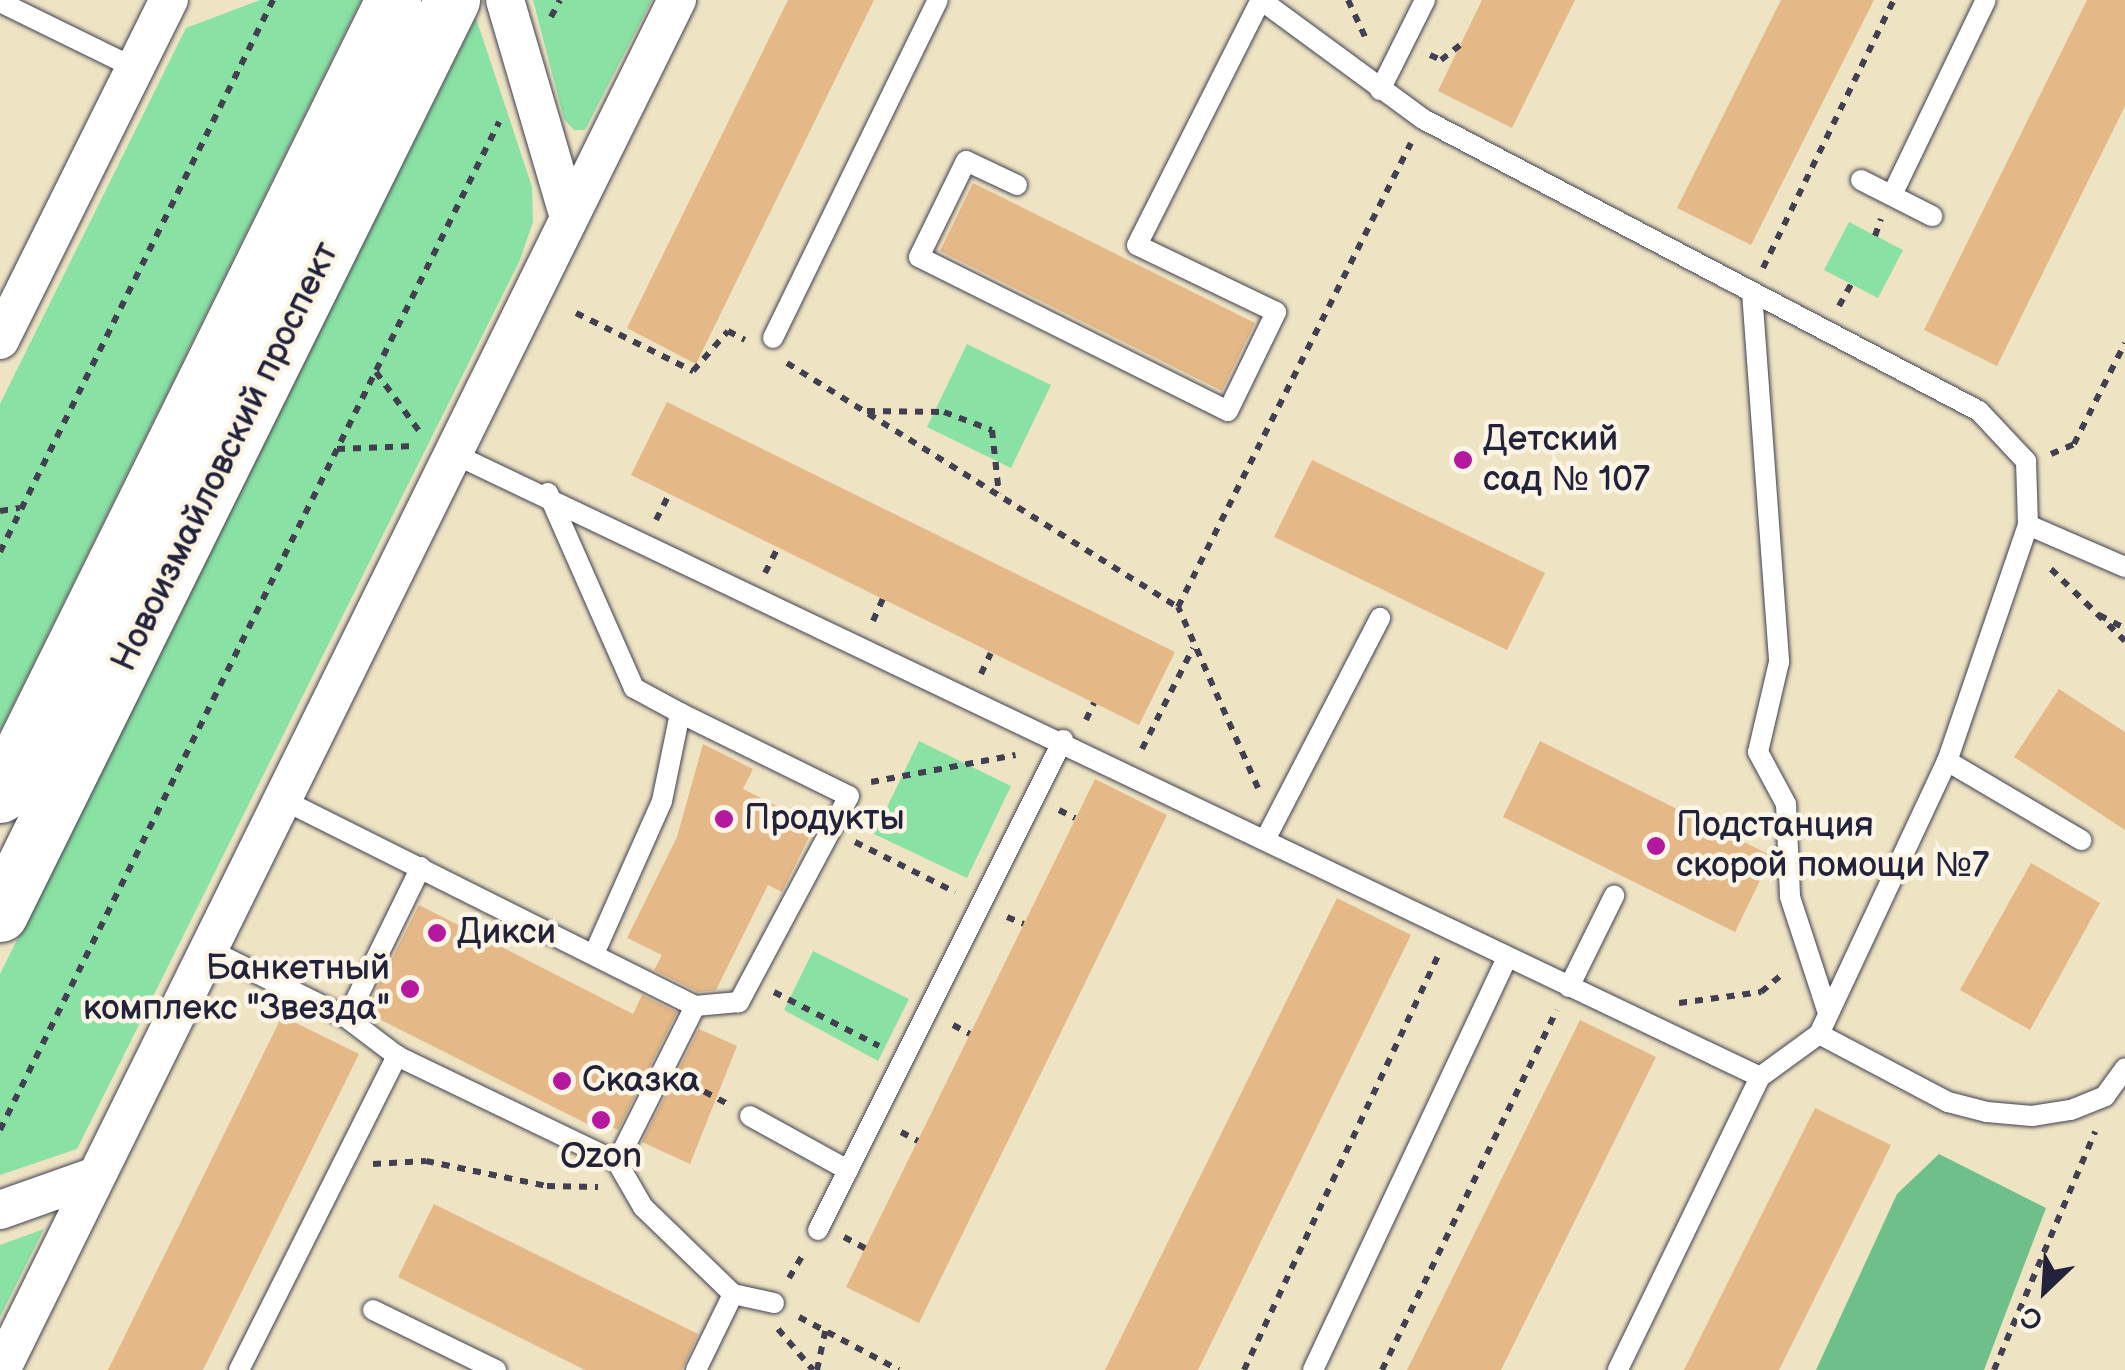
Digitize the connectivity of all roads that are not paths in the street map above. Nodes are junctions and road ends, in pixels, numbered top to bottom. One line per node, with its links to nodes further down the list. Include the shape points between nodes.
1 (393, 0): 28 (street, Новоизмайловский проспект)
2 (452, 0): 34 (street, Новоизмайловский проспект)
3 (505, 0): 16 (street)
4 (676, 0): 16 (street)
5 (938, 0): 19 (lane)
6 (1425, 0): 11 (lane)
7 (1986, 0): 14 (lane)
8 (0, 2): 10 (lane)
9 (173, 2): 10 (street)
10 (135, 68): 18 (street)
11 (1380, 90): 13 (lane, via 1261,0 1137,245 1276,312 1228,411 919,257 966,161); 17 (lane)
12 (1861, 180): 14 (lane)
13 (1017, 185)
14 (1892, 195): 15 (lane)
15 (1932, 216)
16 (568, 217): 20 (street)
17 (1753, 288): 22 (lane, via 1979,411 2026,460); 40 (lane, via 1779,662 1758,752 1786,804 1790,897)
18 (0, 340)
19 (764, 341)
20 (452, 453): 21 (lane); 29 (street)
21 (548, 494): 25 (lane, via 634,688); 26 (lane)
22 (2028, 524): 23 (lane); 27 (lane)
23 (2125, 567)
24 (1380, 618): 30 (lane)
25 (680, 712): 36 (lane, via 662,801); 39 (lane, via 849,796 739,1002)
26 (1063, 740): 30 (lane); 50 (lane)
27 (1946, 761): 31 (lane); 40 (lane)
28 (0, 796)
29 (281, 799): 32 (lane); 35 (street)
30 (1266, 838): 37 (lane)
31 (2081, 840)
32 (421, 868): 36 (lane); 41 (lane)
33 (1614, 896): 38 (lane)
34 (0, 914)
35 (206, 948): 41 (lane); 51 (street)
36 (594, 954): 39 (lane)
37 (1507, 958): 38 (lane); 61 (lane)
38 (1569, 987): 45 (lane)
39 (695, 1006): 49 (lane)
40 (1828, 1013): 42 (lane)
41 (346, 1018): 43 (lane)
42 (1819, 1034): 45 (lane); 46 (lane, via 1948,1102 1987,1112 2032,1116)
43 (398, 1056): 49 (lane); 58 (lane)
44 (2125, 1068): 46 (lane)
45 (1760, 1077): 62 (lane)
46 (2105, 1096): 47 (lane)
47 (2125, 1107)
48 (750, 1116): 50 (lane)
49 (617, 1162): 54 (lane, via 642,1208)
50 (848, 1170): 53 (lane)
51 (96, 1176): 52 (street); 57 (street)
52 (0, 1210)
53 (818, 1230)
54 (733, 1294): 55 (lane); 60 (lane)
55 (774, 1304)
56 (373, 1310): 59 (lane)
57 (1, 1370)
58 (239, 1370)
59 (496, 1370)
60 (696, 1370)
61 (1313, 1370)
62 (1618, 1370)

